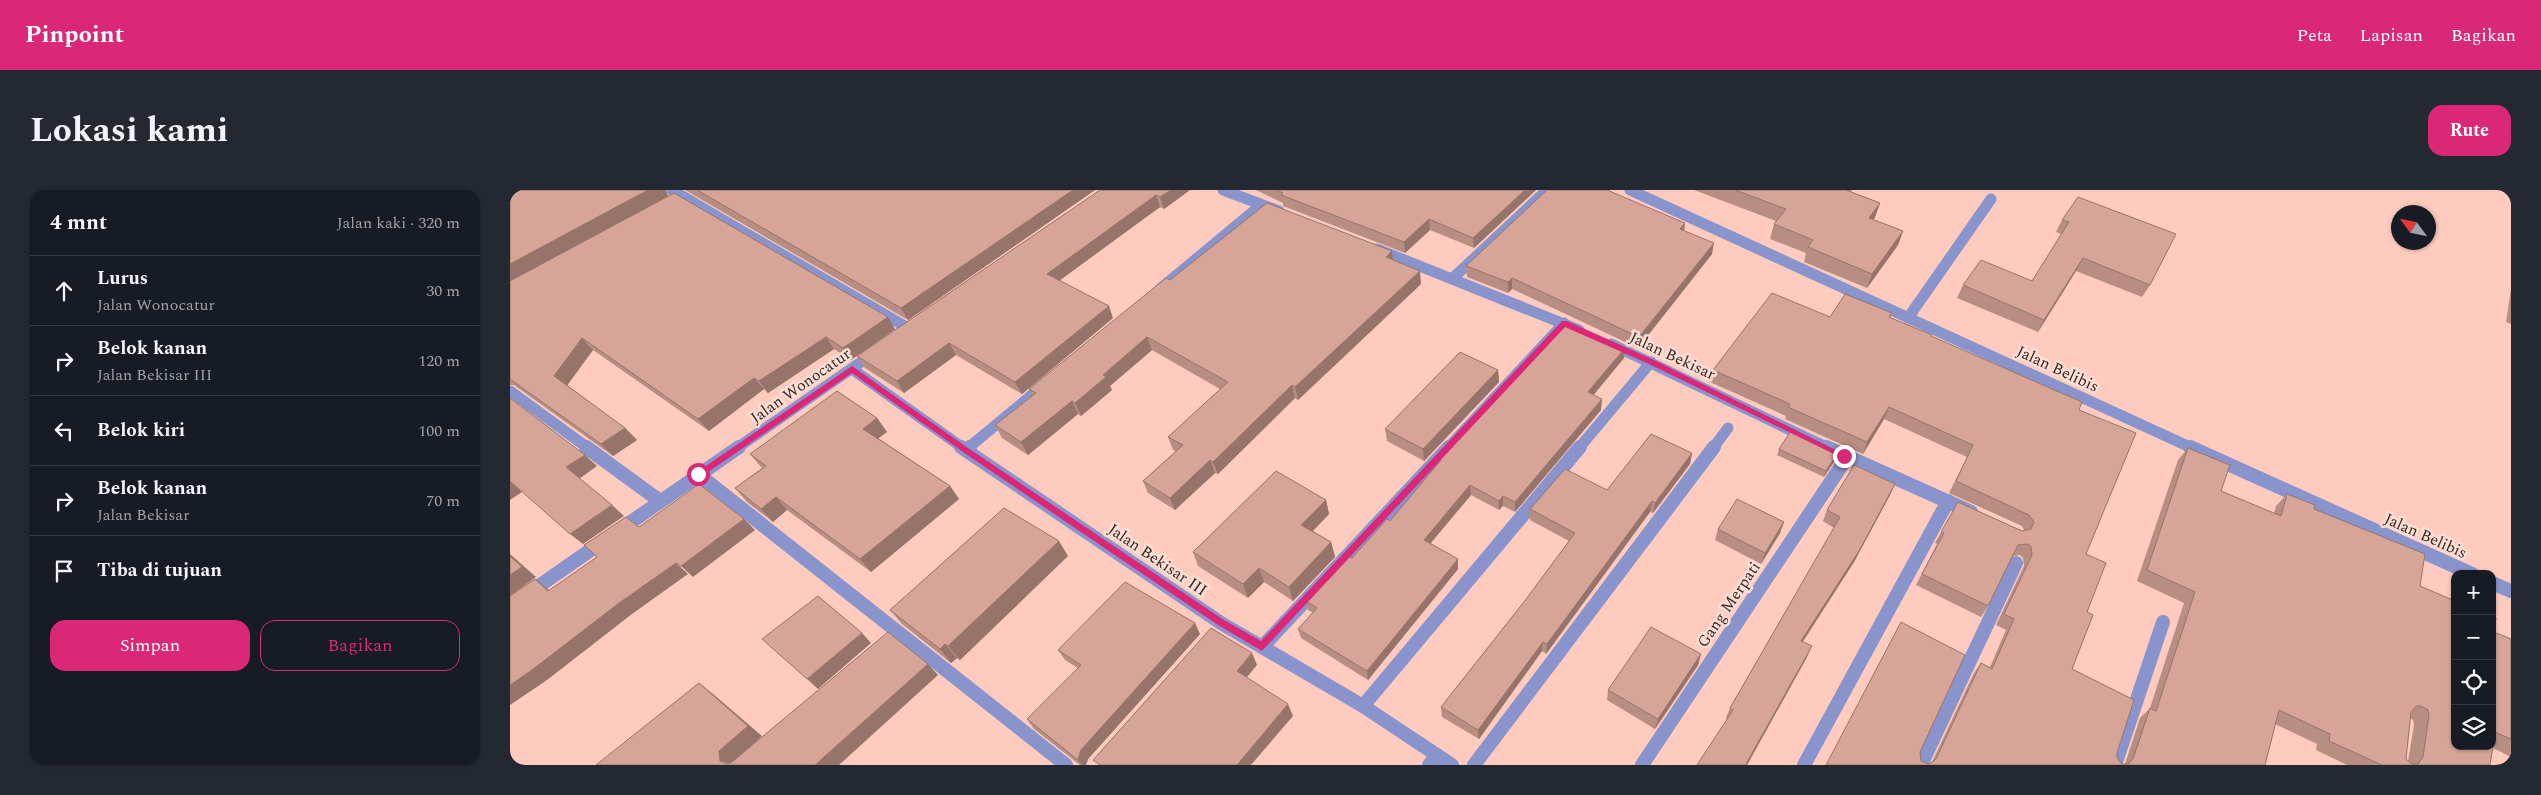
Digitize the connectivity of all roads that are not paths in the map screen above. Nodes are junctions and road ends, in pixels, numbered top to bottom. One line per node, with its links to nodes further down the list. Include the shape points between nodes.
1 (672, 190): 5 (street)
2 (1223, 190): 8 (street)
3 (1548, 190): 11 (street)
4 (1630, 190): 13 (street, Jalan Belibis)
5 (682, 197): 7 (street); 15 (street)
6 (1991, 199): 13 (street)
7 (670, 203)
8 (1261, 205): 9 (street); 12 (street)
9 (1288, 215)
10 (1371, 246): 11 (street, Jalan Bekisar)
11 (1453, 278): 14 (street, Jalan Bekisar)
12 (1147, 299)
13 (1908, 318): 29 (street, Jalan Belibis)
14 (1564, 323): 17 (street, Jalan Bekisar); 38 (street)
15 (908, 328)
16 (884, 346): 18 (street, Jalan Wonocatur)
17 (1651, 362): 26 (street, Jalan Bekisar, via 1844,456); 39 (street)
18 (852, 369): 22 (street, Jalan Bekisar III); 24 (street, Jalan Wonocatur)
19 (1056, 375): 22 (street)
20 (510, 391): 25 (street)
21 (1728, 428): 43 (street)
22 (966, 450): 34 (street, Jalan Bekisar III)
23 (1844, 462): 44 (street, Gang Merpati)
24 (698, 474): 25 (street, Jalan Wonocatur); 35 (street)
25 (660, 501): 32 (street, Jalan Wonocatur)
26 (1948, 501): 27 (street, Jalan Bekisar); 45 (street)
27 (1984, 518)
28 (2016, 563): 46 (street)
29 (2463, 570)
30 (2496, 584): 31 (street)
31 (2511, 591)
32 (510, 606)
33 (2163, 622): 47 (street)
34 (1221, 623): 36 (street); 38 (street, Jalan Bekisar III)
35 (898, 632): 37 (street); 41 (street)
36 (1208, 637)
37 (883, 644)
38 (1262, 647): 39 (street, Jalan Bekisar III)
39 (1364, 706): 40 (street, Jalan Bekisar III)
40 (1433, 760): 42 (street, Jalan Bekisar III)
41 (1066, 765)
42 (1452, 765)
43 (1474, 765)
44 (1642, 765)
45 (1804, 765)
46 (1921, 765)
47 (2115, 765)

